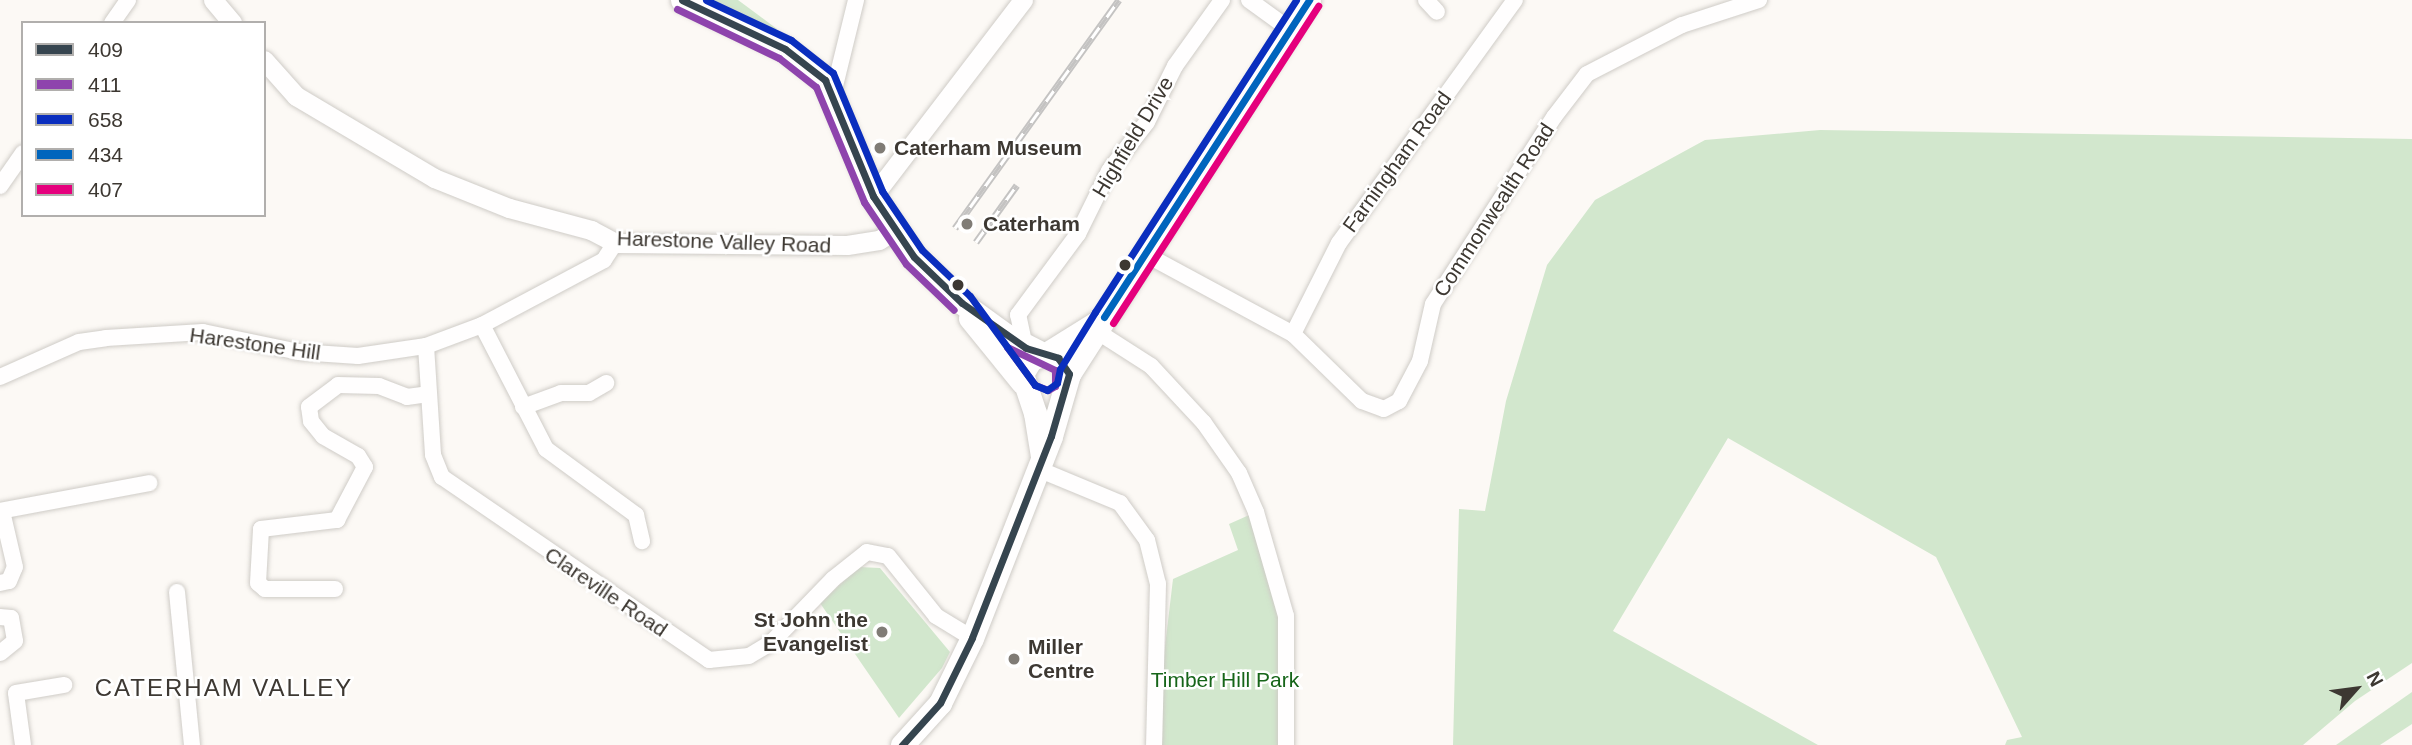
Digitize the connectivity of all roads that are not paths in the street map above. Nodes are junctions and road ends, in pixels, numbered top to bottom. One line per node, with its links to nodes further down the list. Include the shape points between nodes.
1 (128, 0): 11 (street)
2 (213, 0): 12 (street)
3 (682, 0): 15 (main road, via 785,49 825,80)
4 (856, 0): 15 (street)
5 (1023, 0): 18 (street)
6 (1222, 0): 27 (street, Highfield Drive, via 1175,66 1147,122 1109,171 1078,234 1018,315 1018,332)
7 (1249, 0): 13 (street)
8 (1309, 0): 13 (main road)
9 (1516, 0): 25 (street, Farningham Road, via 1339,243)
10 (1759, 0): 25 (street, Commonwealth Road, via 1682,25 1587,74 1433,304 1420,360 1399,401 1384,409 1362,401)
11 (113, 21)
12 (230, 21)
13 (1289, 29): 21 (main road)
14 (266, 62): 20 (street, Harestone Valley Road, via 296,96 434,178 509,208 591,230)
15 (832, 97): 18 (main road)
16 (21, 156): 17 (street)
17 (0, 186)
18 (873, 196): 19 (main road)
19 (895, 230): 20 (street, Harestone Valley Road, via 879,240 848,245); 22 (main road, via 914,257)
20 (615, 243): 23 (street, Harestone Hill, via 604,260)
21 (1145, 254): 24 (main road); 25 (street, Commonwealth Road)
22 (962, 303): 27 (main road); 31 (main road)
23 (482, 325): 26 (street, Harestone Hill); 33 (street)
24 (1101, 325): 27 (main road); 30 (main road); 49 (street, via 1151,366 1203,423 1239,473 1256,512 1286,616)
25 (1293, 334)
26 (426, 346): 28 (street, Harestone Hill, via 358,356 299,352 203,332 106,338 79,342); 32 (street, Clareville Road)
27 (1038, 352): 30 (main road, via 1058,358); 31 (main road, via 1027,362)
28 (0, 377)
29 (606, 383): 33 (street, via 589,394 561,393)
30 (1067, 383): 31 (main road, via 1049,401); 34 (main road)
31 (1025, 388): 34 (main road)
32 (428, 394): 39 (street, via 407,397 379,386 338,385 309,407 311,421 323,436 358,456 365,467 337,520 261,529 258,583 265,589); 42 (street, Clareville Road, via 433,455 442,477 709,660 749,656 771,643 867,552 888,556 936,616)
33 (523, 407): 37 (street, via 546,449 636,515)
34 (1040, 462): 42 (main road); 48 (street, via 1120,503 1147,540 1158,584)
35 (149, 483): 36 (street)
36 (1, 511): 38 (street, via 15,567 9,581)
37 (642, 541)
38 (0, 583)
39 (335, 589)
40 (177, 592): 46 (street)
41 (0, 617): 43 (street, via 11,618 15,641)
42 (972, 638): 47 (main road, via 940,703)
43 (0, 653)
44 (64, 685): 45 (street, via 16,694)
45 (23, 745)
46 (192, 745)
47 (902, 745)
48 (1154, 745)
49 (1286, 745)

